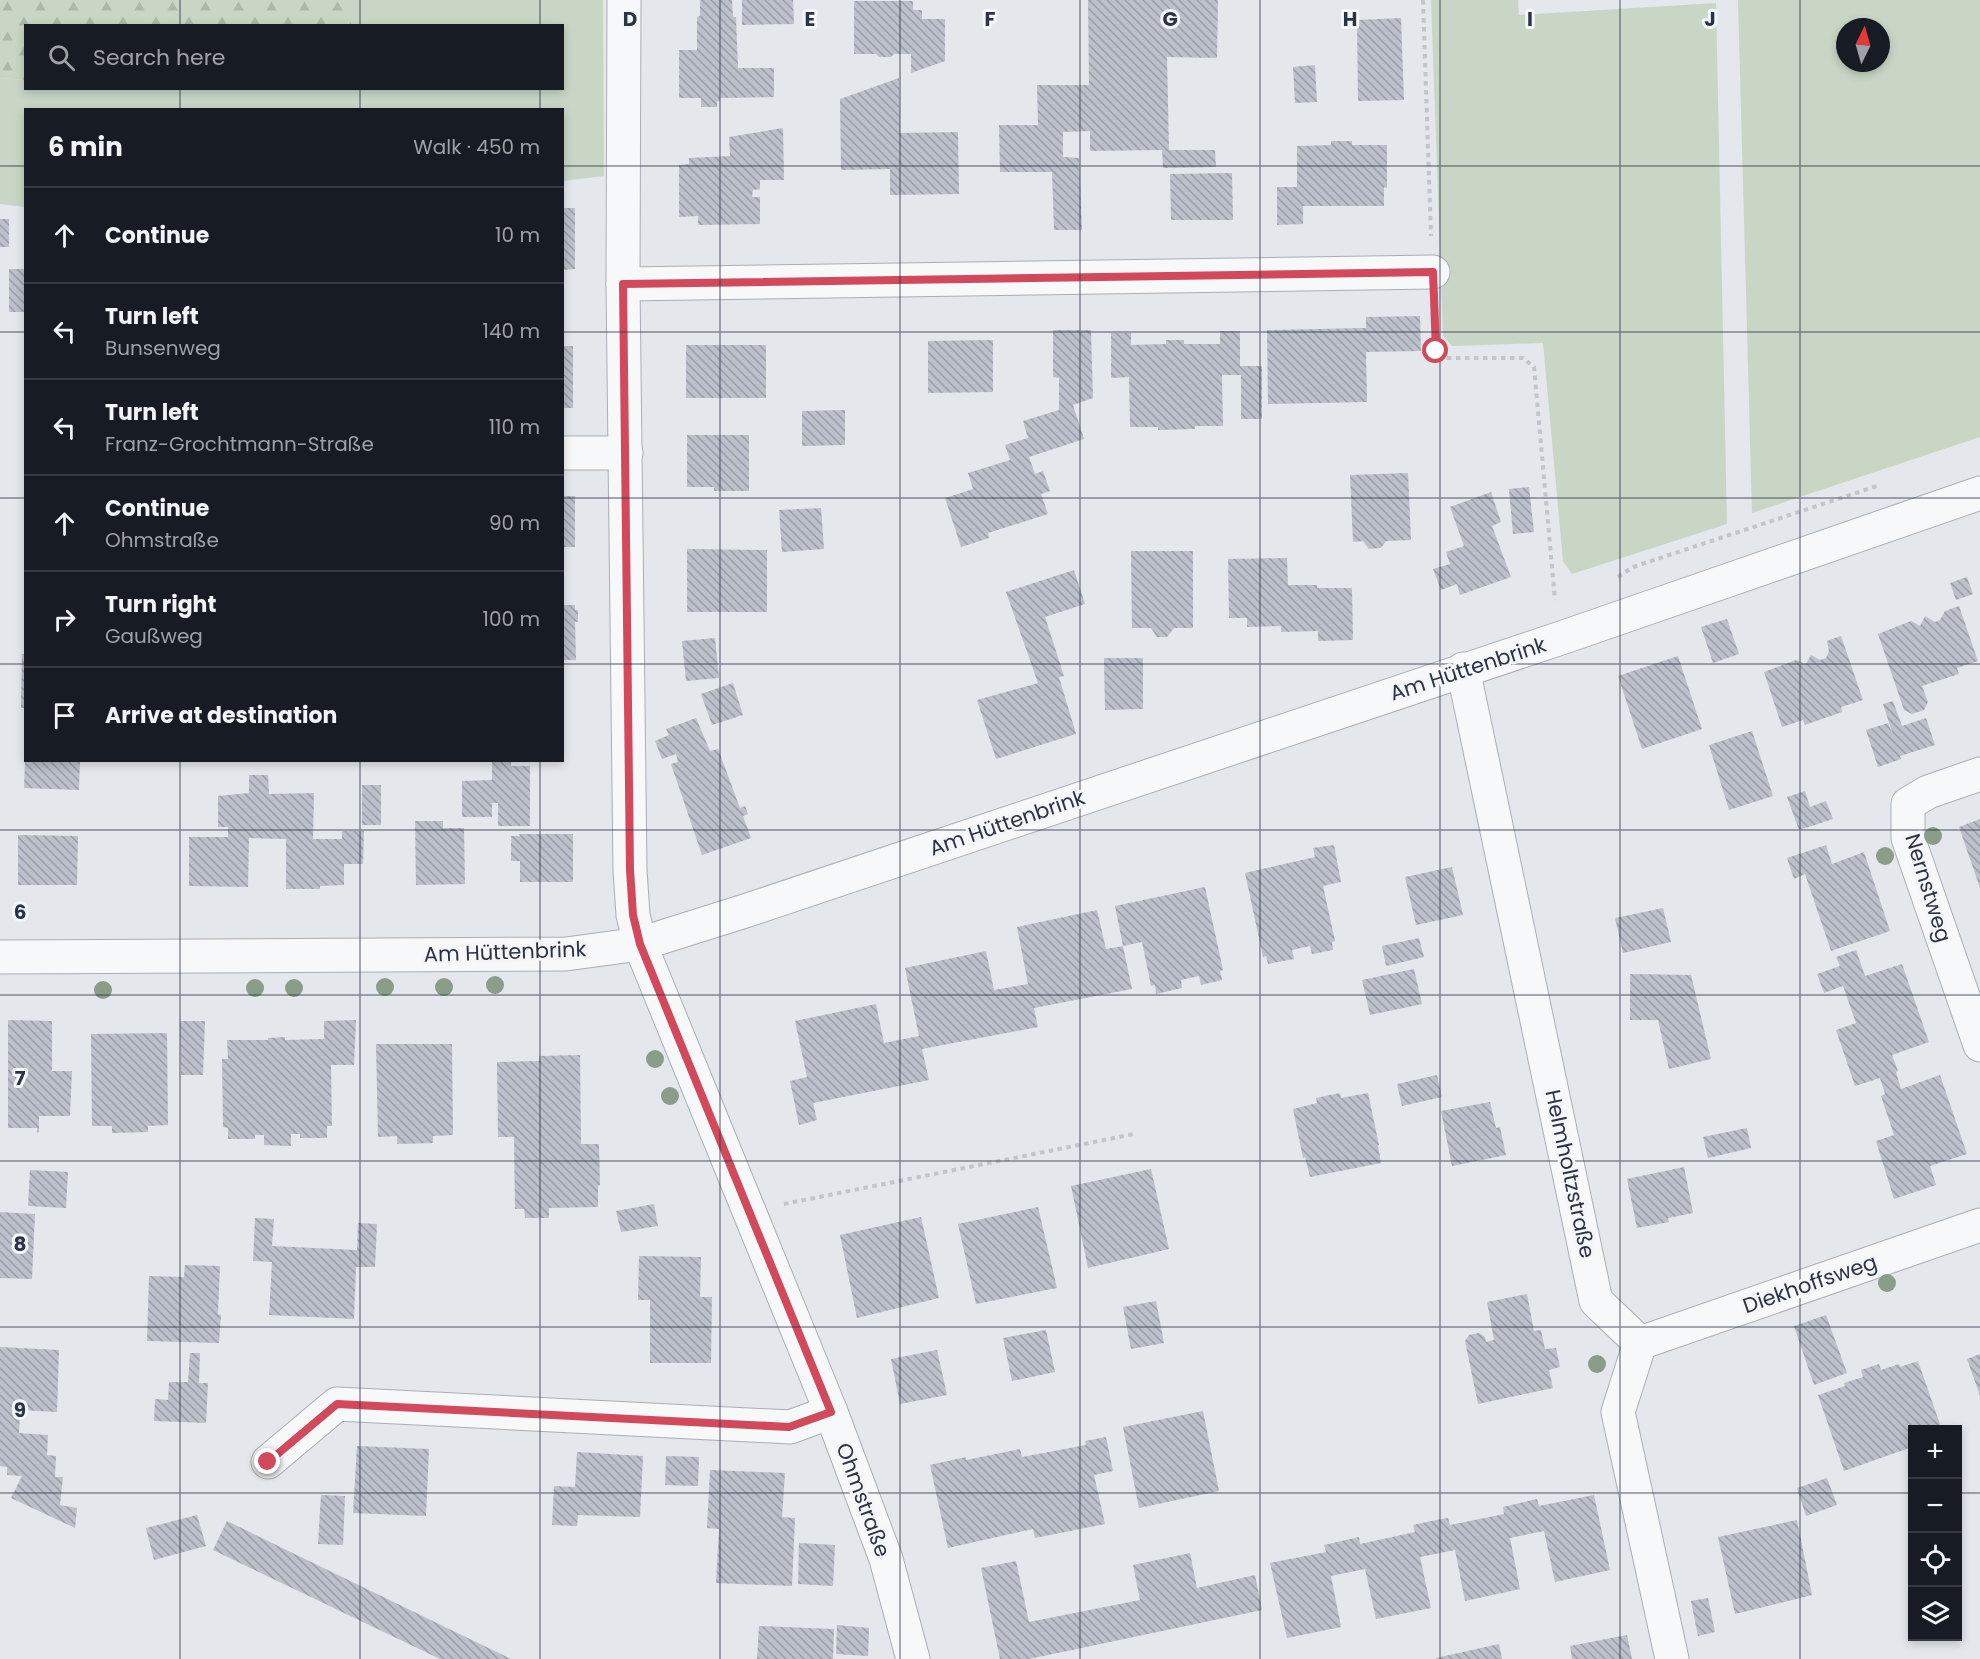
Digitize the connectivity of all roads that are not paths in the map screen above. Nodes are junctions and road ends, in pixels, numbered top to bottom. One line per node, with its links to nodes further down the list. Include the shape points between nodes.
1 (624, 0): 3 (street, Ohmstraße)
2 (1433, 272): 3 (street)
3 (623, 284): 5 (street, Ohmstraße)
4 (564, 453): 5 (street)
5 (626, 453): 9 (street, Ohmstraße, via 630,870 633,915)
6 (1980, 493): 7 (street, Am Hüttenbrink)
7 (1463, 669): 9 (street, Am Hüttenbrink); 13 (street, Helmholtzstraße, via 1596,1301)
8 (1980, 774): 11 (street, Nernstweg, via 1928,792 1908,804 1908,838)
9 (640, 944): 10 (street, Am Hüttenbrink, via 566,954); 14 (street, Ohmstraße)
10 (0, 957)
11 (1980, 1045)
12 (1980, 1225): 13 (street, Diekhoffsweg)
13 (1641, 1343): 17 (street, via 1618,1412)
14 (831, 1412): 15 (street, via 789,1427 337,1404); 16 (street, Ohmstraße, via 886,1559)
15 (268, 1462)
16 (913, 1659)
17 (1672, 1659)

